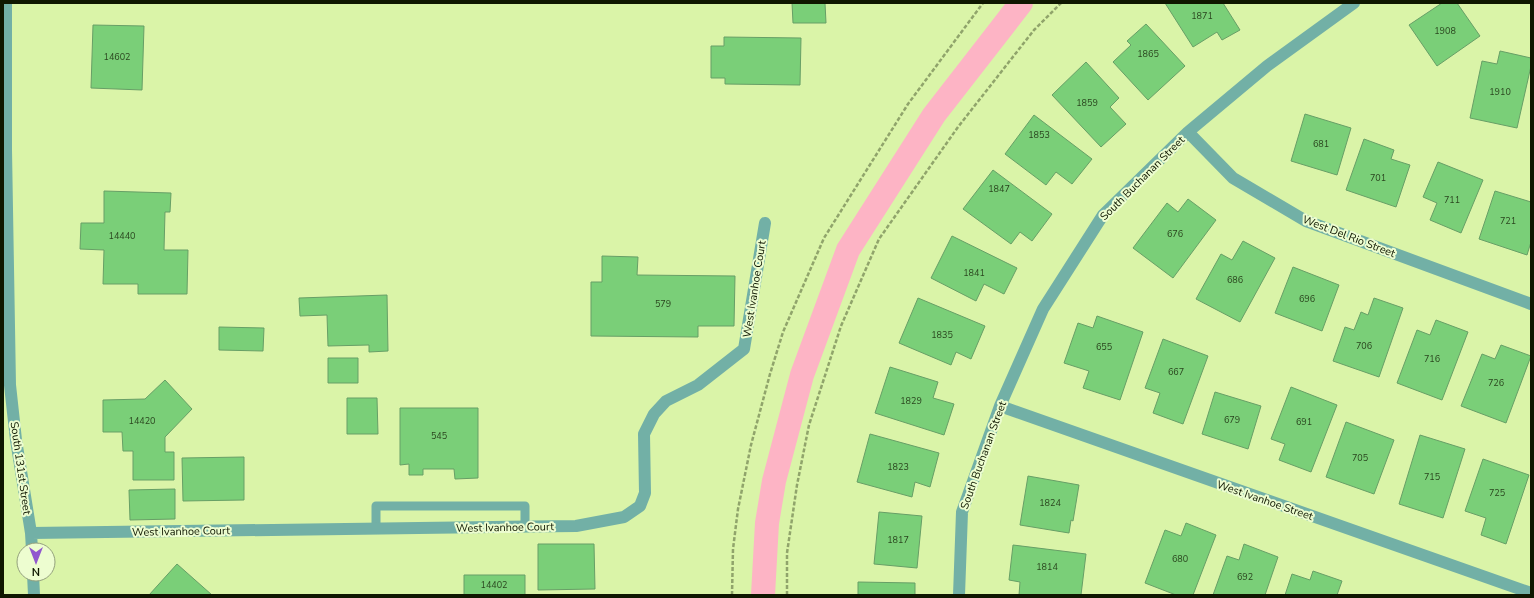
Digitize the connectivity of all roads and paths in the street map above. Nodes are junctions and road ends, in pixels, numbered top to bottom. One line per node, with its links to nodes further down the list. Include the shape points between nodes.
1 (6, 3): 6 (street, South 131st Street)
2 (984, 3): 17 (path, via 908,104 824,238 783,332 751,445 738,508 733,549)
3 (1061, 3): 18 (path, via 1034,30 958,127 880,239 841,326 809,425 787,553)
4 (1354, 3): 5 (street, South Buchanan Street, via 1267,66)
5 (1188, 132): 8 (street, West Del Rio Street, via 1233,178 1306,221); 9 (street, South Buchanan Street, via 1103,214 1043,309)
6 (4, 150): 12 (street, South 131st Street, via 10,385)
7 (765, 224): 10 (street, West Ivanhoe Court, via 744,349 698,385 666,401 654,414 644,434 644,493 640,506 624,517 611,520 576,526)
8 (1531, 304)
9 (1000, 406): 15 (street, West Ivanhoe Street); 19 (street, South Buchanan Street, via 962,512)
10 (525, 526): 11 (street, West Ivanhoe Court); 11 (lane, via 525,506 376,506)
11 (376, 529): 12 (street, West Ivanhoe Court)
12 (31, 533): 13 (street, South 131st Street)
13 (32, 542)
14 (33, 582): 16 (street)
15 (1531, 594)
16 (34, 595)
17 (732, 595)
18 (788, 595)
19 (959, 595)

